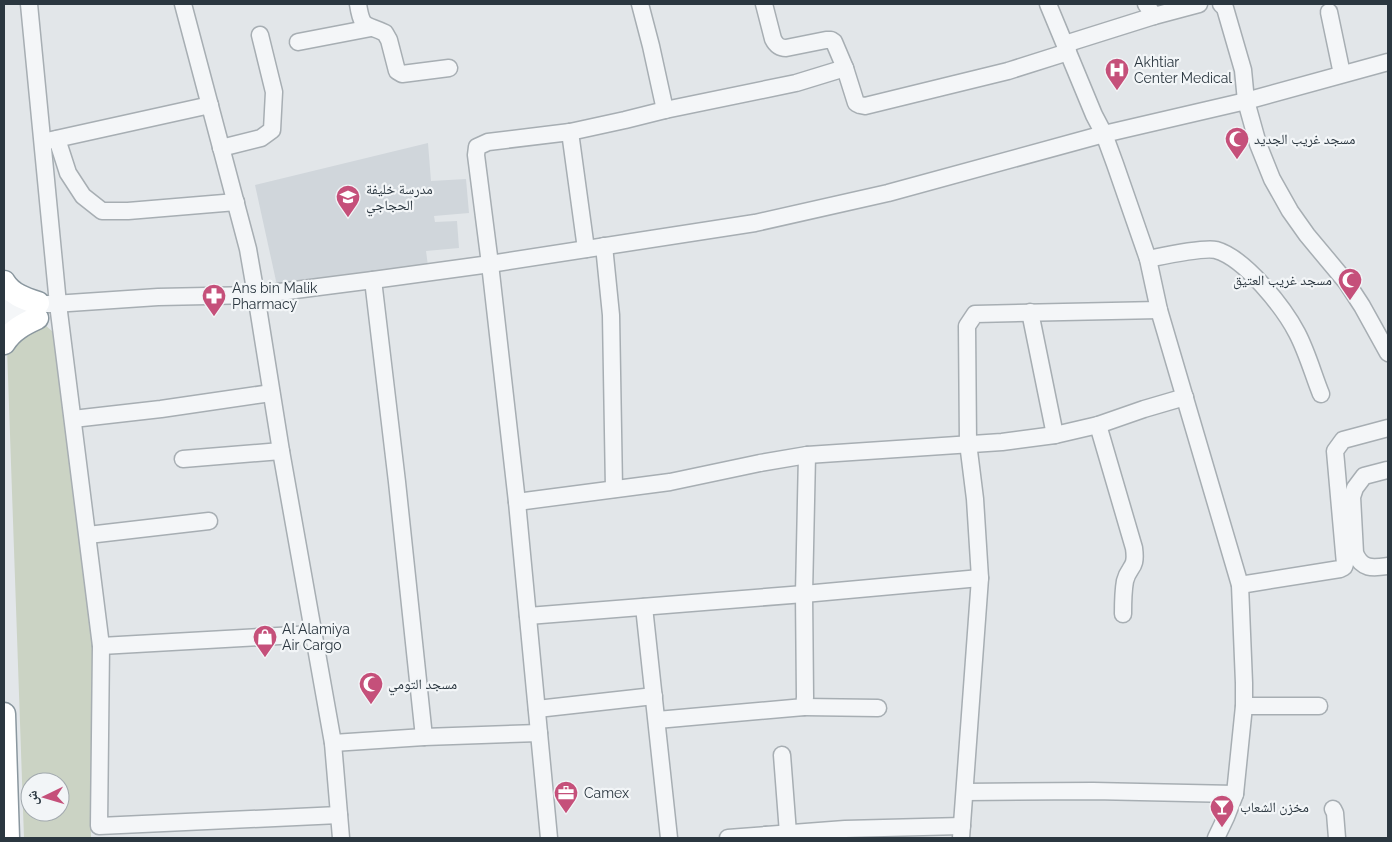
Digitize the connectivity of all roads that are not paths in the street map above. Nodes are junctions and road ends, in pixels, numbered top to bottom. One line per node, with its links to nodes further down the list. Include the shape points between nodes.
1 (29, 4): 24 (street)
2 (183, 4): 20 (street)
3 (358, 4): 11 (street, via 360,17)
4 (640, 4): 21 (street)
5 (764, 4): 17 (street, via 780,48 831,40)
6 (1048, 4): 14 (street)
7 (1199, 4): 9 (street)
8 (1221, 4): 19 (street, via 1225,8 1243,70)
9 (1150, 10): 14 (street)
10 (1329, 12): 18 (street)
11 (371, 28): 13 (street); 16 (street, via 385,33 397,71 402,74)
12 (260, 35): 25 (street, via 274,92 272,130 261,138)
13 (298, 42)
14 (1067, 48): 17 (street, via 1008,71 865,106 856,103); 23 (street)
15 (1388, 62): 18 (street)
16 (449, 68)
17 (845, 68): 21 (street, via 796,83)
18 (1342, 74): 19 (street)
19 (1246, 100): 23 (street); 40 (street, via 1258,144 1278,192 1347,283)
20 (210, 105): 24 (street); 25 (street)
21 (665, 110): 22 (street)
22 (570, 132): 28 (street); 30 (street, via 477,146)
23 (1104, 134): 27 (street, via 810,212); 29 (street)
24 (50, 141): 26 (street, via 83,196 102,211); 35 (street)
25 (222, 148): 26 (street)
26 (236, 202): 33 (street)
27 (604, 246): 28 (street); 53 (street, via 611,315)
28 (586, 248): 30 (street)
29 (1148, 259): 36 (street); 42 (street, via 1209,249 1225,254 1244,267 1260,281 1294,327)
30 (490, 264): 31 (street); 54 (street)
31 (373, 280): 33 (street); 75 (street)
32 (4, 282): 35 (highway, via 24,299)
33 (256, 295): 35 (street, via 158,298); 41 (street)
34 (4, 304): 35 (street)
35 (47, 307): 38 (street); 39 (highway, via 8,336); 44 (street)
36 (1159, 310): 37 (street); 43 (street)
37 (1030, 312): 47 (street); 48 (street, via 974,314 967,326)
38 (4, 319)
39 (4, 343)
40 (1388, 353)
41 (271, 393): 44 (street); 49 (street)
42 (1321, 394)
43 (1185, 397): 45 (street); 59 (street)
44 (73, 419): 56 (street)
45 (1098, 425): 47 (street); 62 (street, via 1136,559 1125,581)
46 (1388, 428): 59 (street, via 1343,440 1335,451 1344,567)
47 (1054, 434): 48 (street, via 1002,442)
48 (968, 443): 50 (street); 58 (street)
49 (281, 451): 51 (street); 64 (street)
50 (807, 455): 53 (street, via 670,482); 60 (street)
51 (183, 459)
52 (1388, 470): 57 (street, via 1364,476 1352,497 1354,554 1358,561 1372,568)
53 (614, 489): 54 (street)
54 (517, 502): 63 (street)
55 (210, 521): 56 (street)
56 (88, 535): 65 (street)
57 (1388, 566)
58 (980, 578): 60 (street); 78 (street)
59 (1240, 585): 67 (street)
60 (804, 594): 61 (street); 69 (street)
61 (644, 607): 63 (street); 66 (street)
62 (1123, 614)
63 (528, 616): 71 (street)
64 (314, 634): 65 (street); 76 (street)
65 (101, 646): 82 (street)
66 (654, 696): 71 (street); 73 (street)
67 (1244, 706): 68 (street); 79 (street)
68 (1319, 706)
69 (804, 707): 70 (street); 73 (street)
70 (878, 708)
71 (537, 709): 74 (street)
72 (4, 714): 86 (highway)
73 (657, 720): 89 (street)
74 (539, 733): 75 (street); 88 (street)
75 (424, 737): 76 (street)
76 (333, 743): 81 (street)
77 (782, 755): 84 (street)
78 (964, 792): 79 (street); 83 (street)
79 (1235, 794): 91 (street)
80 (1333, 809): 92 (street)
81 (339, 815): 82 (street); 87 (street)
82 (99, 832)
83 (961, 832): 84 (street, via 845,829)
84 (788, 833): 85 (street)
85 (769, 836): 90 (street)
86 (8, 838)
87 (341, 838)
88 (549, 838)
89 (669, 838)
90 (728, 838)
91 (1216, 838)
92 (1337, 838)

